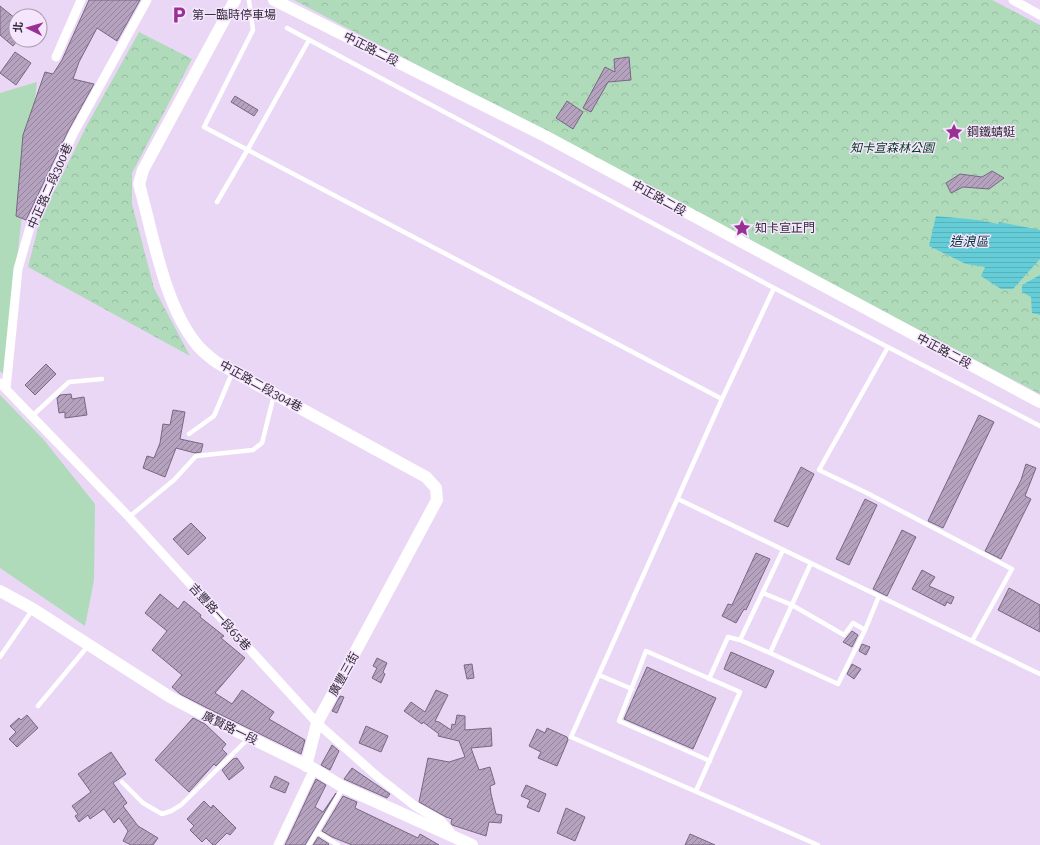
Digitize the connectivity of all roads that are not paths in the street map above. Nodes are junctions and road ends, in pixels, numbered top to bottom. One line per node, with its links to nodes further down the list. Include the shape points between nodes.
1 (80, 0): 10 (street)
2 (147, 0): 17 (street, 中正路二段300巷, via 73,134 30,227 18,269)
3 (235, 0): 15 (street, 中正路二段304巷, via 143,170 139,184 167,289 182,320 198,345 216,362)
4 (249, 0): 11 (lane, via 253,30 204,127)
5 (274, 0): 20 (street, 中正路二段, via 543,135)
6 (1013, 0): 7 (street)
7 (1040, 15)
8 (287, 28): 9 (lane)
9 (309, 40): 11 (lane); 13 (lane)
10 (56, 57)
11 (248, 149): 12 (lane); 19 (lane)
12 (217, 202)
13 (774, 288): 14 (lane); 19 (lane)
14 (888, 347): 22 (lane); 36 (lane, via 819,470 1012,569)
15 (233, 371): 18 (street, 中正路二段304巷); 23 (lane, via 214,416)
16 (102, 379): 21 (lane, via 69,382)
17 (3, 386): 21 (street, 吉豐路一段65巷)
18 (274, 394): 25 (lane, via 262,443 253,450 196,456 174,480); 28 (street, 中正路二段304巷, via 426,477 436,488 437,500)
19 (722, 400): 24 (lane)
20 (1040, 402)
21 (32, 416): 25 (street, 吉豐路一段65巷)
22 (1040, 426)
23 (189, 434)
24 (678, 499): 26 (lane); 41 (lane)
25 (129, 517): 45 (street, 吉豐路一段65巷)
26 (783, 550): 27 (lane); 30 (lane)
27 (812, 563): 31 (lane); 32 (lane)
28 (391, 586): 45 (street, 廣豐三街)
29 (0, 591): 33 (street, 廣賢路一段)
30 (763, 592): 32 (lane); 35 (lane)
31 (879, 596): 34 (lane); 36 (lane)
32 (792, 606): 34 (lane, via 844,634 853,623); 38 (lane)
33 (33, 609): 37 (street, 廣賢路一段); 39 (lane)
34 (865, 630): 38 (lane, via 838,684)
35 (740, 640): 38 (lane); 42 (lane, via 728,637)
36 (972, 641): 40 (lane)
37 (89, 645): 44 (lane); 46 (street, 廣賢路一段, via 170,696)
38 (770, 652)
39 (0, 657)
40 (1040, 674)
41 (599, 675): 43 (lane); 51 (lane, via 572,737)
42 (709, 679): 43 (lane, via 646,651); 47 (lane, via 740,692)
43 (632, 689): 47 (lane, via 619,721)
44 (38, 706)
45 (317, 723): 48 (street, 廣豐三街); 53 (street, 吉豐路一段65巷, via 378,777 415,806 441,821)
46 (249, 738): 48 (street, 廣賢路一段); 49 (lane, via 181,805 171,811 162,814 143,803)
47 (710, 761): 51 (lane)
48 (310, 767): 50 (street, 廣賢路一段); 55 (street, 廣豐三街)
49 (122, 782)
50 (344, 786): 52 (lane); 53 (street, 廣賢路一段)
51 (696, 792): 58 (lane)
52 (317, 832): 56 (lane); 57 (lane)
53 (454, 836): 54 (street, 廣賢路一段)
54 (467, 844)
55 (278, 845)
56 (309, 845)
57 (338, 845)
58 (817, 845)

